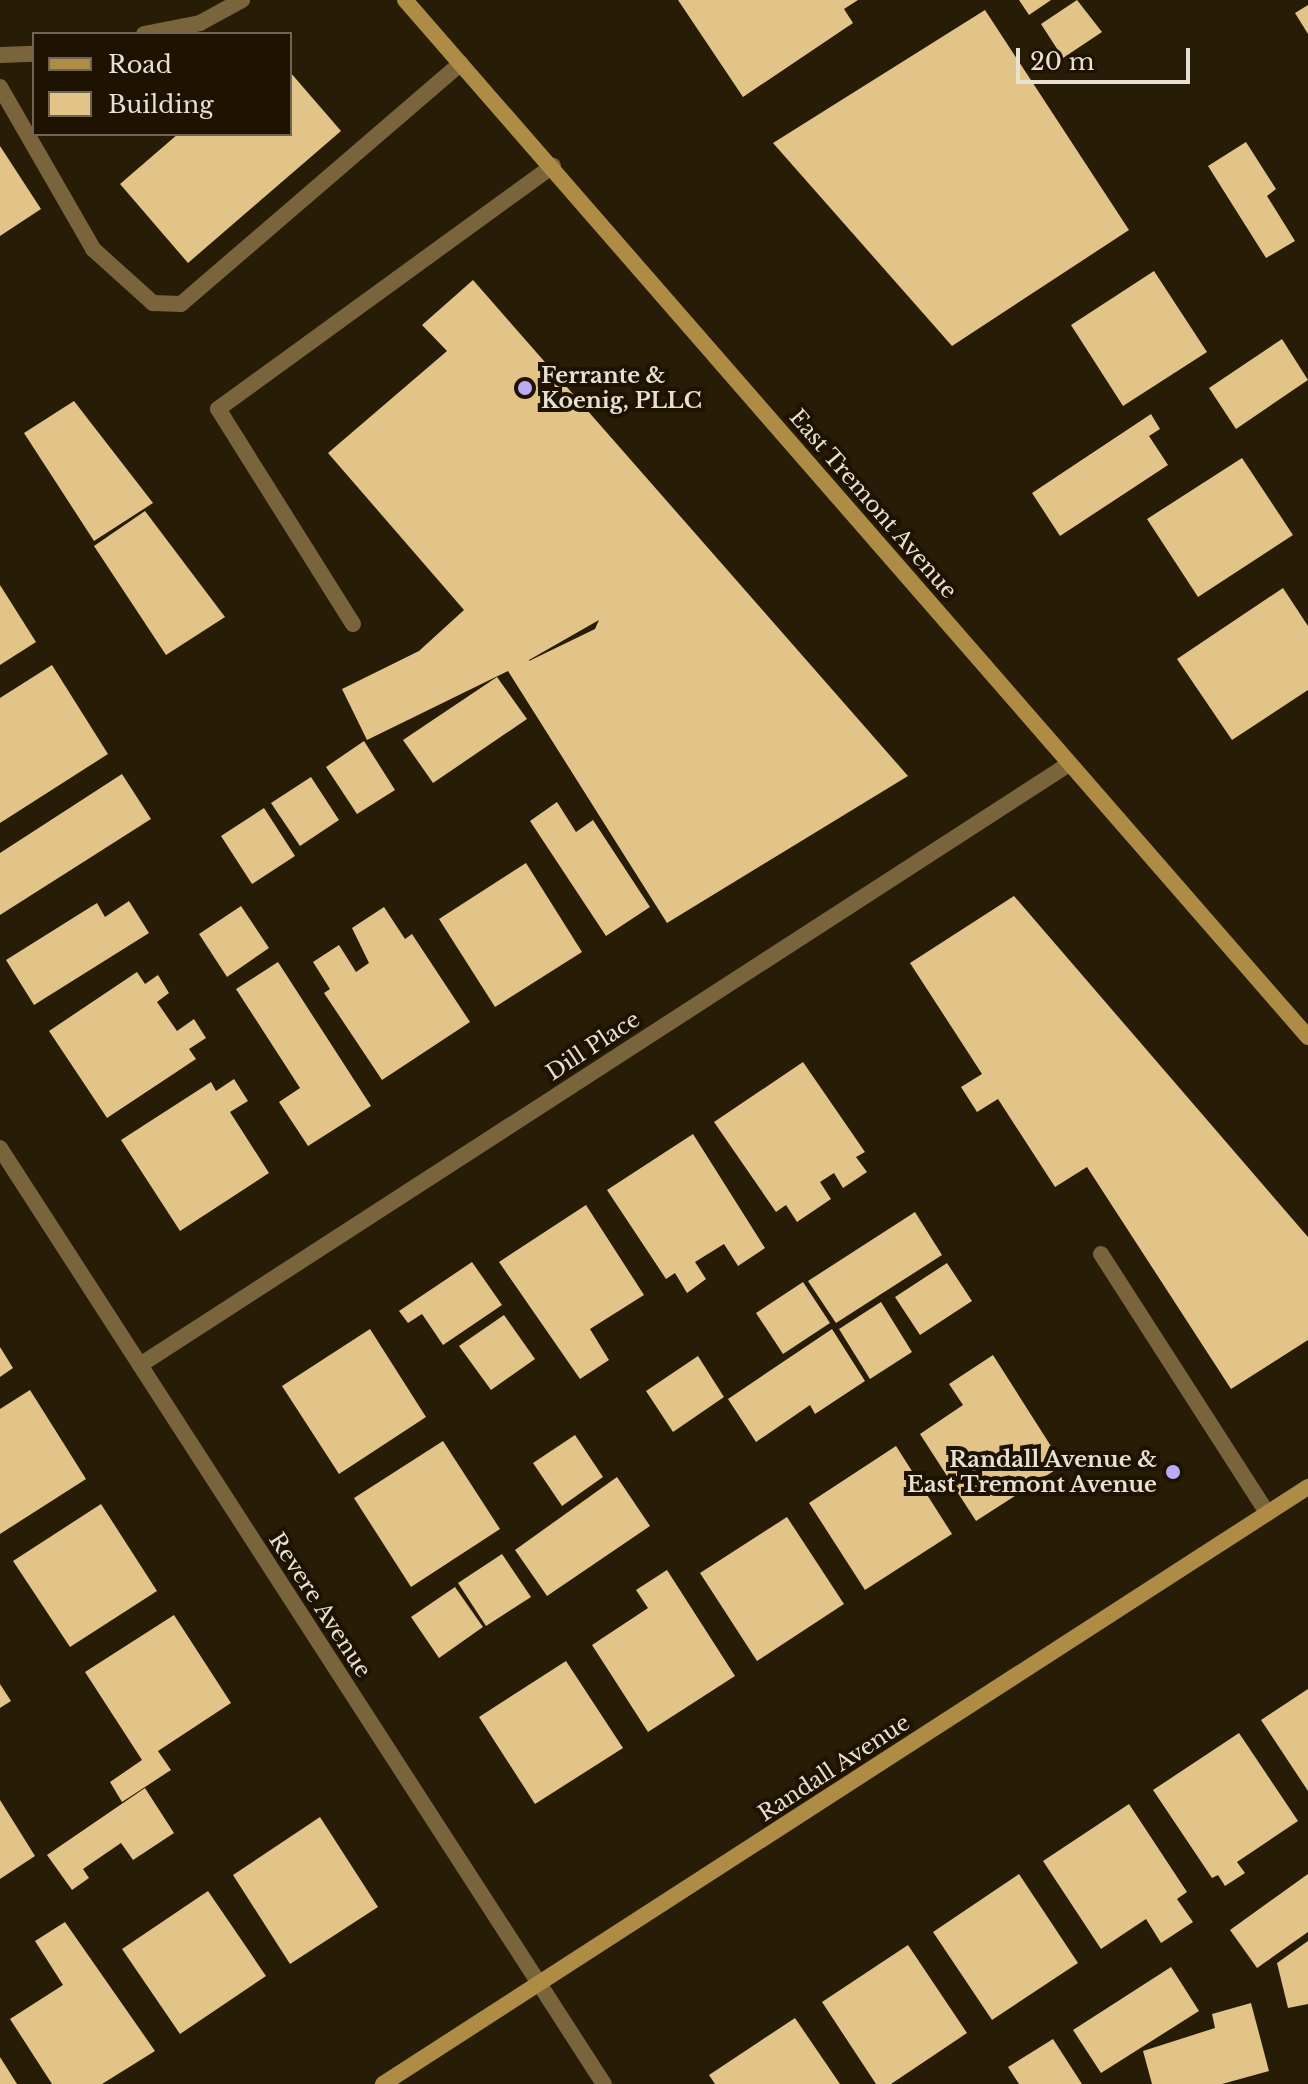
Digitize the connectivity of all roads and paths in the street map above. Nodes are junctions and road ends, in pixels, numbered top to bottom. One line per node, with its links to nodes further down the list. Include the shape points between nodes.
1 (242, 0): 3 (street, via 200,23)
2 (405, 0): 6 (main road, East Tremont Avenue)
3 (154, 32)
4 (32, 54): 5 (street)
5 (0, 55)
6 (461, 63): 7 (street, via 181,304 153,303 93,249); 8 (main road, East Tremont Avenue)
7 (0, 87)
8 (553, 166): 9 (street, via 218,409); 10 (main road, East Tremont Avenue)
9 (353, 624)
10 (1069, 764): 11 (main road, East Tremont Avenue); 14 (street, Dill Place)
11 (1308, 1037)
12 (0, 1148): 14 (street, Revere Avenue)
13 (1101, 1254): 16 (street)
14 (140, 1365): 17 (street, Revere Avenue)
15 (1308, 1487): 16 (main road, Randall Avenue)
16 (1267, 1513): 17 (main road, Randall Avenue)
17 (539, 1984): 18 (main road, Randall Avenue); 19 (street, Revere Avenue)
18 (383, 2084)
19 (604, 2084)

